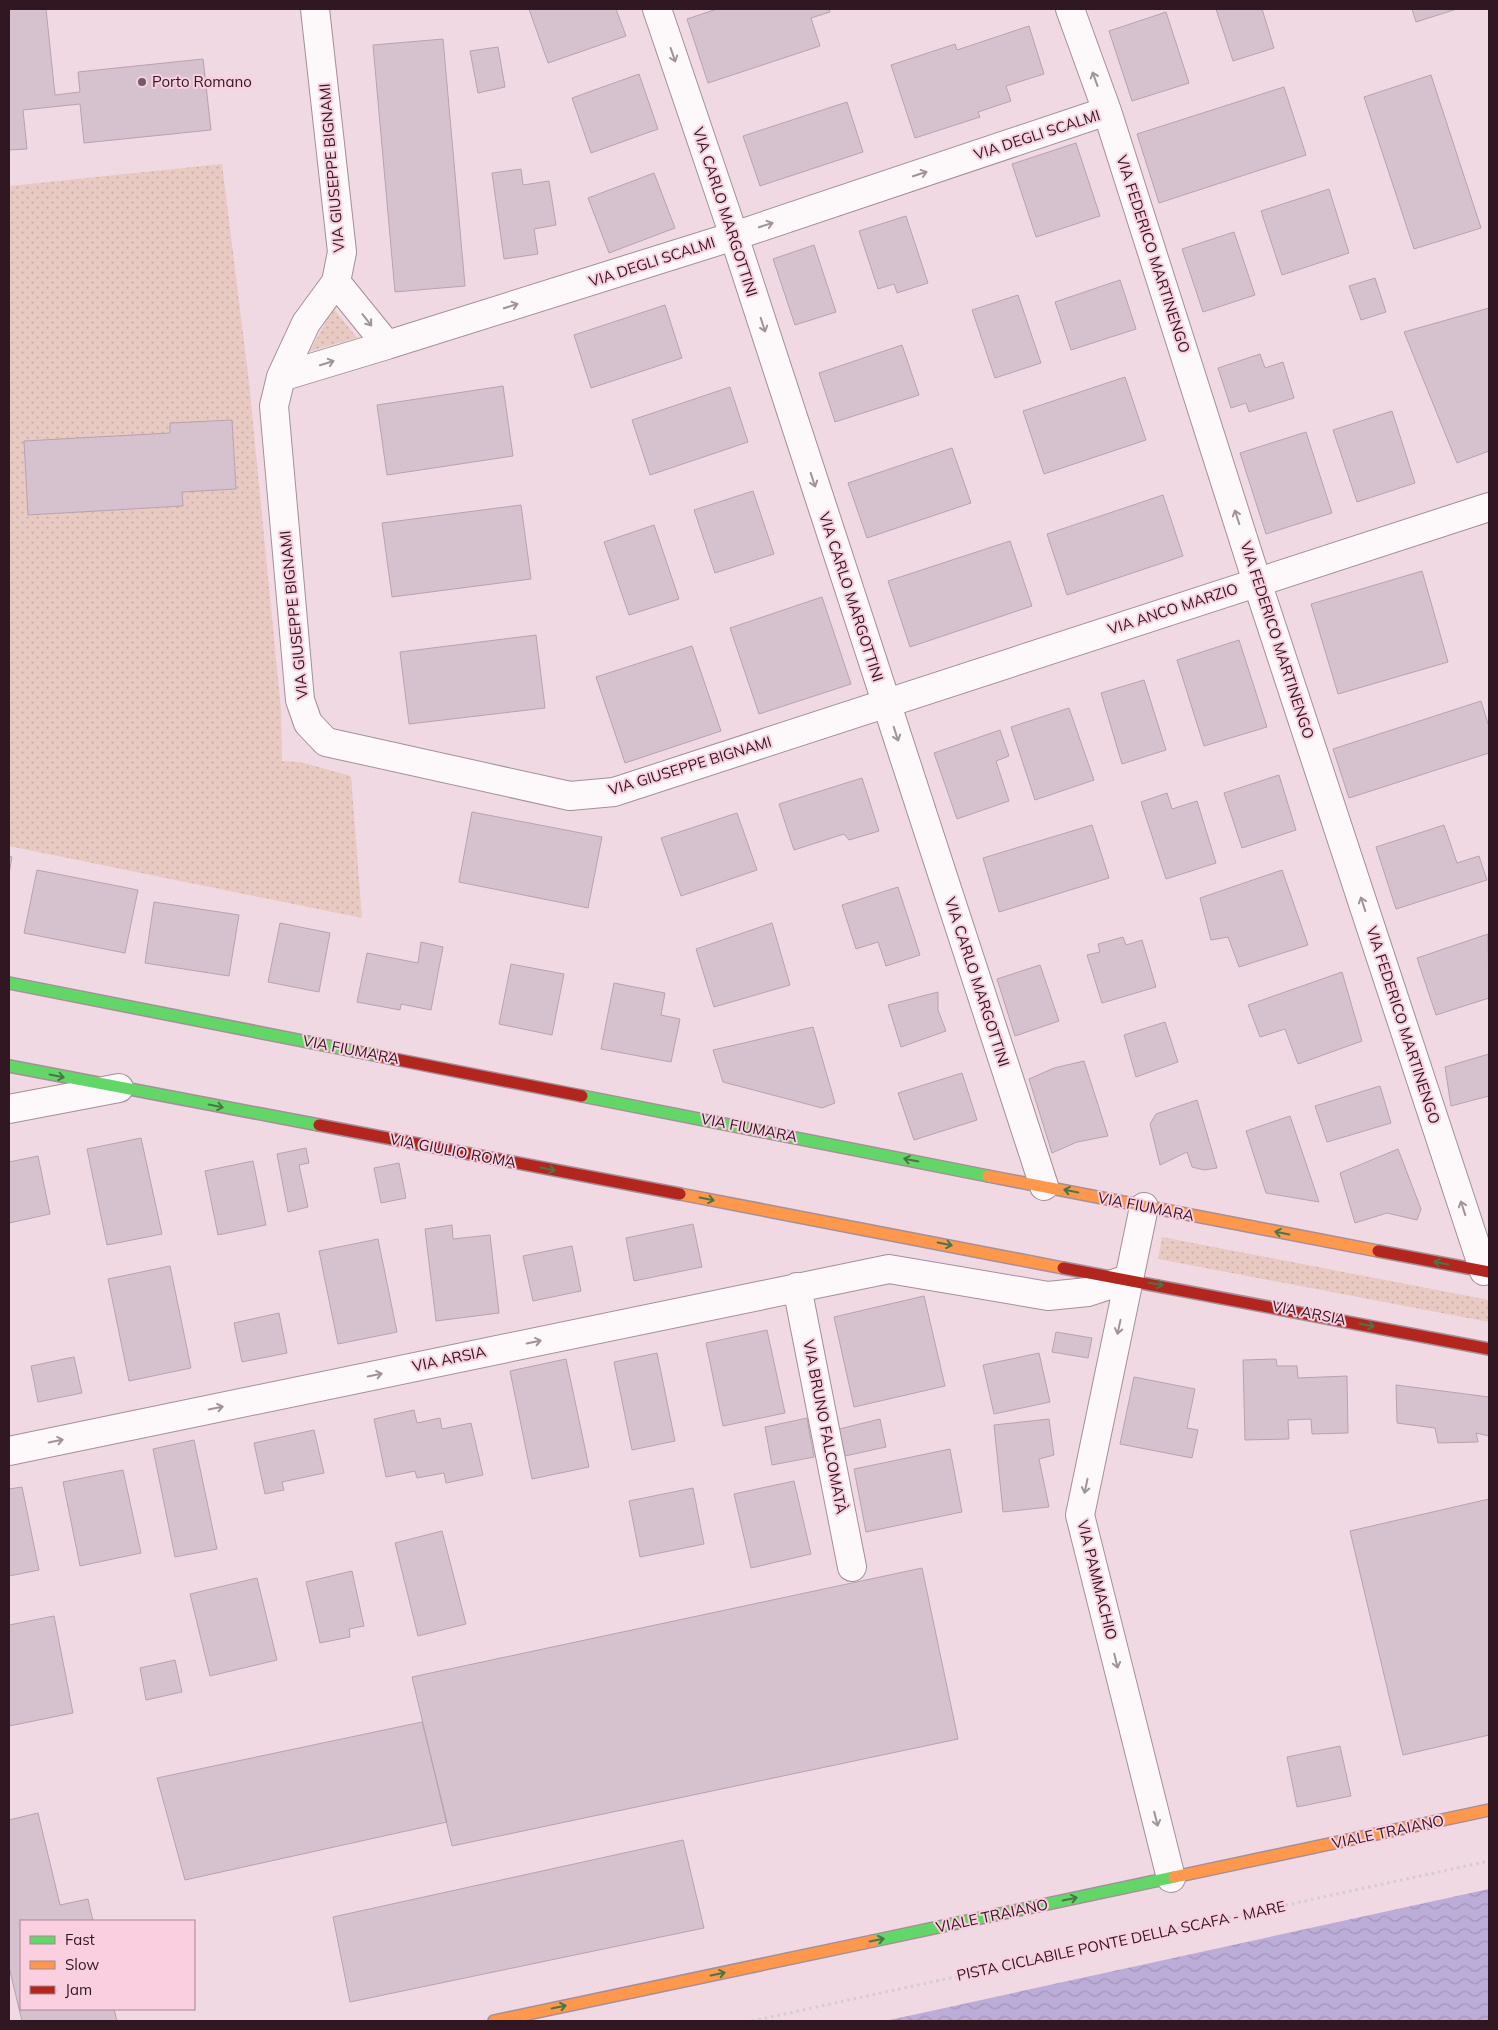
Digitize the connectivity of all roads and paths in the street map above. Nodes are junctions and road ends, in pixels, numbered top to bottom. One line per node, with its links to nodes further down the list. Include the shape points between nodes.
1 (315, 9): 6 (street, VIA GIUSEPPE BIGNAMI, via 342,252)
2 (657, 9): 5 (street, VIA CARLO MARGOTTINI, one-way to 5)
3 (1070, 9): 4 (street, VIA FEDERICO MARTINENGO, one-way to 3)
4 (1107, 112): 5 (street, VIA DEGLI SCALMI, one-way to 4); 10 (street, VIA FEDERICO MARTINENGO, one-way to 4)
5 (734, 236): 7 (street, VIA DEGLI SCALMI, one-way to 5); 11 (street, VIA CARLO MARGOTTINI, one-way to 11)
6 (336, 282): 7 (street, one-way to 7); 8 (street, VIA GIUSEPPE BIGNAMI, via 306,323)
7 (387, 345): 8 (street, VIA DEGLI SCALMI, one-way to 7)
8 (281, 377): 11 (street, VIA GIUSEPPE BIGNAMI, via 274,406 300,700 308,723 326,742 570,796 614,792)
9 (1489, 507): 10 (street, VIA ANCO MARZIO)
10 (1257, 582): 11 (street, VIA ANCO MARZIO); 20 (street, VIA FEDERICO MARTINENGO, one-way to 10)
11 (886, 702): 16 (street, VIA CARLO MARGOTTINI, one-way to 16)
12 (9, 983): 16 (street, VIA FIUMARA, one-way to 12)
13 (9, 1066): 14 (street, VIA GIULIO ROMA, one-way to 14)
14 (119, 1088): 15 (street); 18 (street, VIA GIULIO ROMA, one-way to 18)
15 (9, 1109)
16 (1044, 1186): 17 (street, VIA FIUMARA, one-way to 16)
17 (1144, 1207): 20 (street, VIA FIUMARA, one-way to 17); 21 (street, VIA PAMMACHIO)
18 (897, 1235): 19 (street); 21 (street, VIA ARSIA, one-way to 21)
19 (889, 1269): 21 (street, VIA ARSIA, via 1048,1296 1088,1292); 22 (street, VIA ARSIA)
20 (1487, 1272)
21 (1128, 1279): 23 (street, VIA ARSIA, one-way to 23); 28 (street, VIA PAMMACHIO, one-way to 28, via 1080,1515)
22 (797, 1287): 24 (street, VIA ARSIA, one-way to 22); 25 (street, VIA BRUNO FALCOMATÀ)
23 (1489, 1349)
24 (9, 1451)
25 (852, 1567)
26 (1489, 1810): 28 (street, VIALE TRAIANO)
27 (1489, 1861): 30 (path, PISTA CICLABILE PONTE DELLA SCAFA - MARE)
28 (1171, 1878): 29 (street, VIALE TRAIANO, one-way to 28)
29 (494, 2021)
30 (752, 2021)

